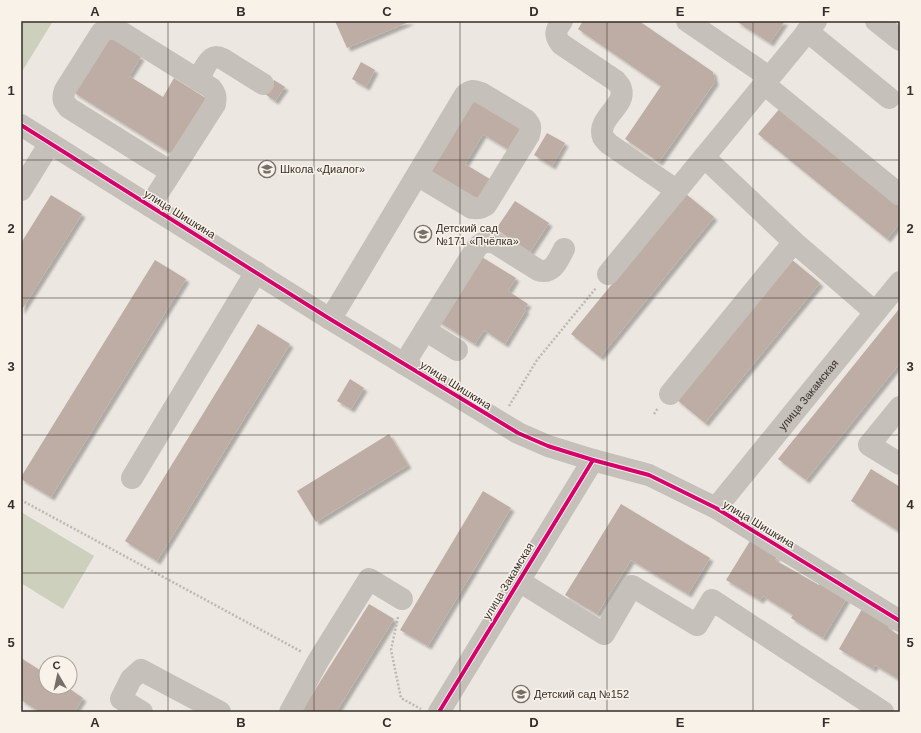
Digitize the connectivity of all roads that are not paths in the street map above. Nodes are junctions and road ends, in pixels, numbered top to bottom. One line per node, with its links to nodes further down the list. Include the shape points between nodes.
1 (562, 21): 16 (street, via 556,33 561,44 616,81 621,88 619,102 602,129 603,137 609,144)
2 (687, 21): 7 (street)
3 (876, 21): 5 (street)
4 (811, 26): 7 (street); 9 (street)
5 (900, 40)
6 (198, 80): 8 (street, via 210,60 218,57); 13 (street, via 211,88 216,98); 13 (street, via 112,28 101,34 63,96 64,103 69,108)
7 (767, 80): 12 (street); 17 (street)
8 (263, 84)
9 (889, 98)
10 (21, 125): 11 (street, улица Шишкина)
11 (50, 144): 15 (street); 18 (street, улица Шишкина)
12 (704, 157): 16 (street); 19 (street)
13 (171, 172): 18 (street)
14 (417, 175): 14 (street, via 469,92 474,90 481,93 530,124 528,135 482,208 472,208); 25 (street)
15 (21, 190)
16 (676, 190): 22 (street)
17 (900, 195)
18 (150, 206): 21 (street, улица Шишкина)
19 (794, 242): 24 (street); 29 (street)
20 (564, 249): 26 (street, via 554,267 542,272 495,243 482,243)
21 (256, 272): 25 (street, улица Шишкина); 33 (street)
22 (608, 274)
23 (900, 282): 24 (street, улица Закамская)
24 (875, 312): 34 (street, улица Закамская)
25 (330, 319): 28 (street, улица Шишкина)
26 (426, 330): 27 (street); 28 (street)
27 (457, 350)
28 (404, 364): 31 (street, улица Шишкина, via 518,433 548,446)
29 (670, 394)
30 (900, 407): 32 (street, via 869,445)
31 (593, 460): 34 (street, улица Шишкина, via 649,475); 35 (street, улица Закамская)
32 (900, 464)
33 (132, 478)
34 (716, 508): 37 (street, улица Шишкина)
35 (519, 581): 41 (street, улица Закамская); 42 (street, via 604,634 632,586 697,625 712,600)
36 (402, 599): 40 (street, via 368,579)
37 (900, 621)
38 (142, 712): 39 (street, via 121,699 131,679 141,670)
39 (220, 712)
40 (290, 712)
41 (439, 712)
42 (883, 712)

